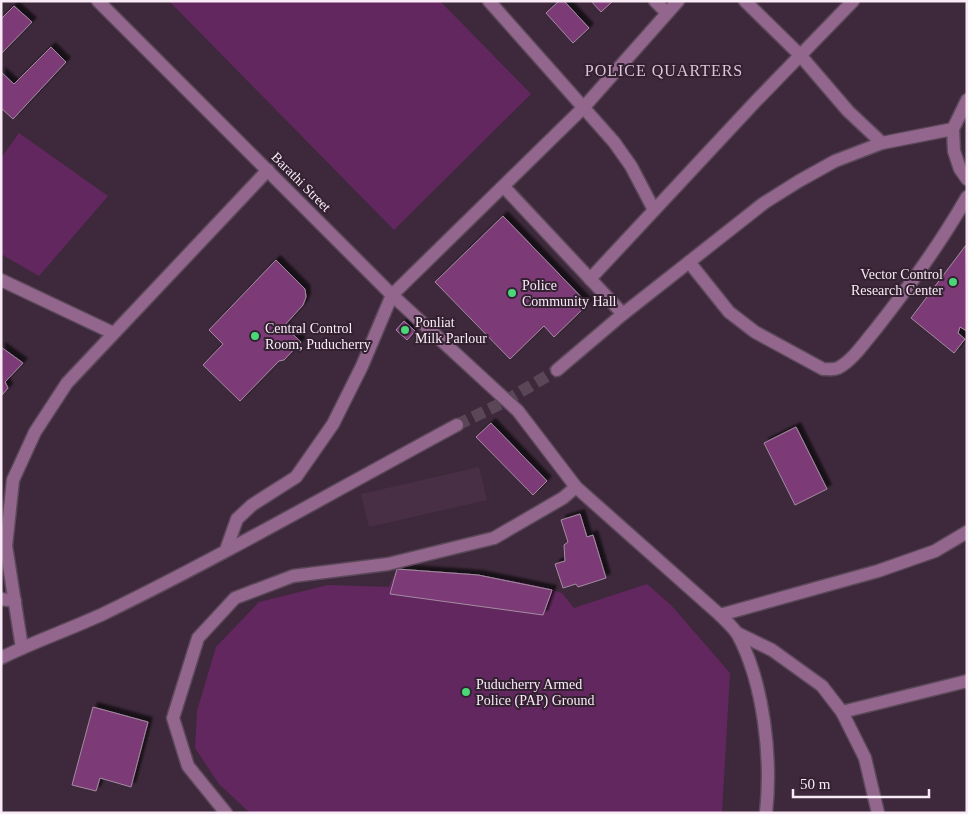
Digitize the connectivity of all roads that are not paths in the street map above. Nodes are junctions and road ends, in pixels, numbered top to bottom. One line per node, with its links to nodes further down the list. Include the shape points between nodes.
1 (98, 1): 13 (street, Barathi Street)
2 (489, 1): 10 (street)
3 (655, 1): 7 (street)
4 (678, 1): 7 (street)
5 (745, 1): 8 (street)
6 (853, 1): 8 (street)
7 (666, 13): 10 (street)
8 (800, 54): 12 (street, via 848,111); 17 (street)
9 (967, 100): 11 (street)
10 (584, 107): 15 (street); 17 (street, via 631,166)
11 (953, 129): 12 (street); 14 (street, via 954,151)
12 (882, 143): 18 (street, via 835,160 799,180)
13 (268, 170): 21 (street, Barathi Street); 23 (street)
14 (967, 179)
15 (504, 187): 19 (street); 21 (street)
16 (967, 197): 18 (street, via 946,234 903,293 864,344 836,370 823,369 755,332 729,312)
17 (654, 210): 19 (street)
18 (689, 262): 22 (street)
19 (590, 279): 22 (street)
20 (1, 280): 23 (street)
21 (392, 295): 26 (street, Barathi Street, via 518,411); 28 (street, via 333,424 296,477 252,505 237,519)
22 (623, 314): 24 (street)
23 (113, 333): 30 (street, via 67,383 35,432 13,480 6,546)
24 (557, 370)
25 (457, 425): 28 (street)
26 (576, 487): 31 (street, Barathi Street); 37 (street, via 494,538 388,564 293,576 235,598 198,638 173,718 188,766)
27 (967, 532): 31 (street, via 935,551 878,571)
28 (226, 550): 33 (street, via 104,614)
29 (1, 599): 30 (street)
30 (15, 601): 33 (street)
31 (720, 616): 32 (street, Barathi Street)
32 (738, 633): 36 (street, via 772,650 822,686); 38 (street, via 754,671 766,732)
33 (22, 648): 34 (street)
34 (1, 658)
35 (967, 681): 36 (street)
36 (842, 712): 39 (street, via 866,758)
37 (226, 813)
38 (766, 813)
39 (878, 813)

